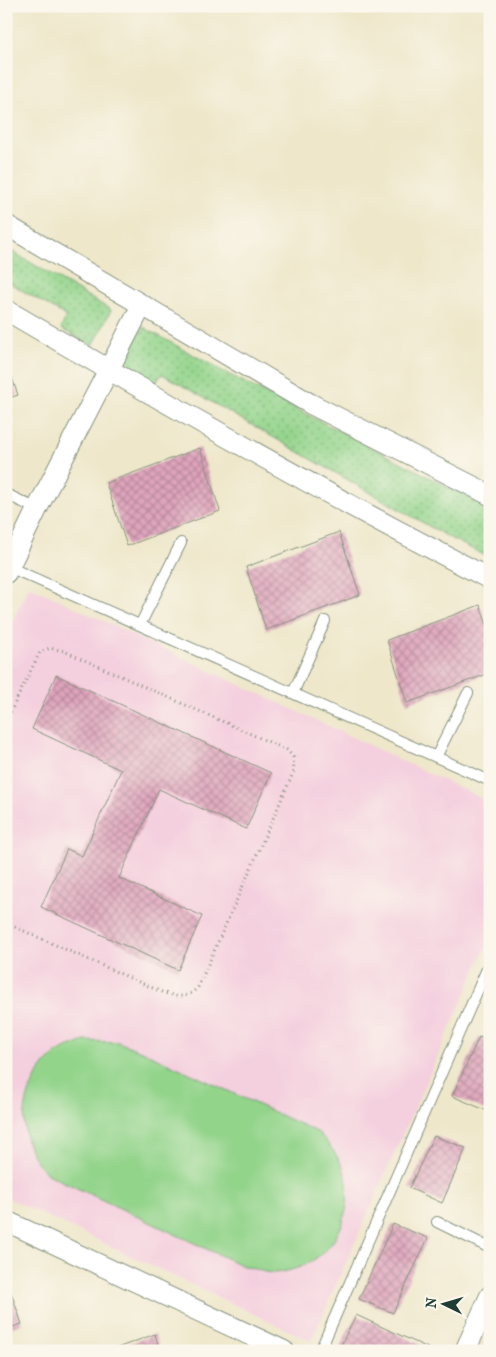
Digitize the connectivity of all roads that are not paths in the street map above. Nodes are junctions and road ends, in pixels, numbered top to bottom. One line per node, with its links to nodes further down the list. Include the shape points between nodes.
1 (6, 225): 2 (street)
2 (142, 305): 4 (street); 6 (street, via 309,403)
3 (6, 310): 4 (street)
4 (108, 369): 7 (street); 10 (street, via 404,536)
5 (6, 494): 7 (lane)
6 (490, 495)
7 (37, 509): 9 (street)
8 (181, 543): 12 (lane)
9 (8, 570): 12 (lane)
10 (490, 579)
11 (325, 621): 13 (lane)
12 (140, 625): 13 (lane)
13 (292, 693): 15 (lane)
14 (468, 694): 15 (lane)
15 (436, 757): 16 (lane)
16 (490, 781)
17 (490, 962): 23 (lane)
18 (6, 1221): 22 (street)
19 (437, 1222): 20 (lane)
20 (490, 1248)
21 (490, 1296): 24 (street)
22 (284, 1351)
23 (320, 1351)
24 (465, 1351)

